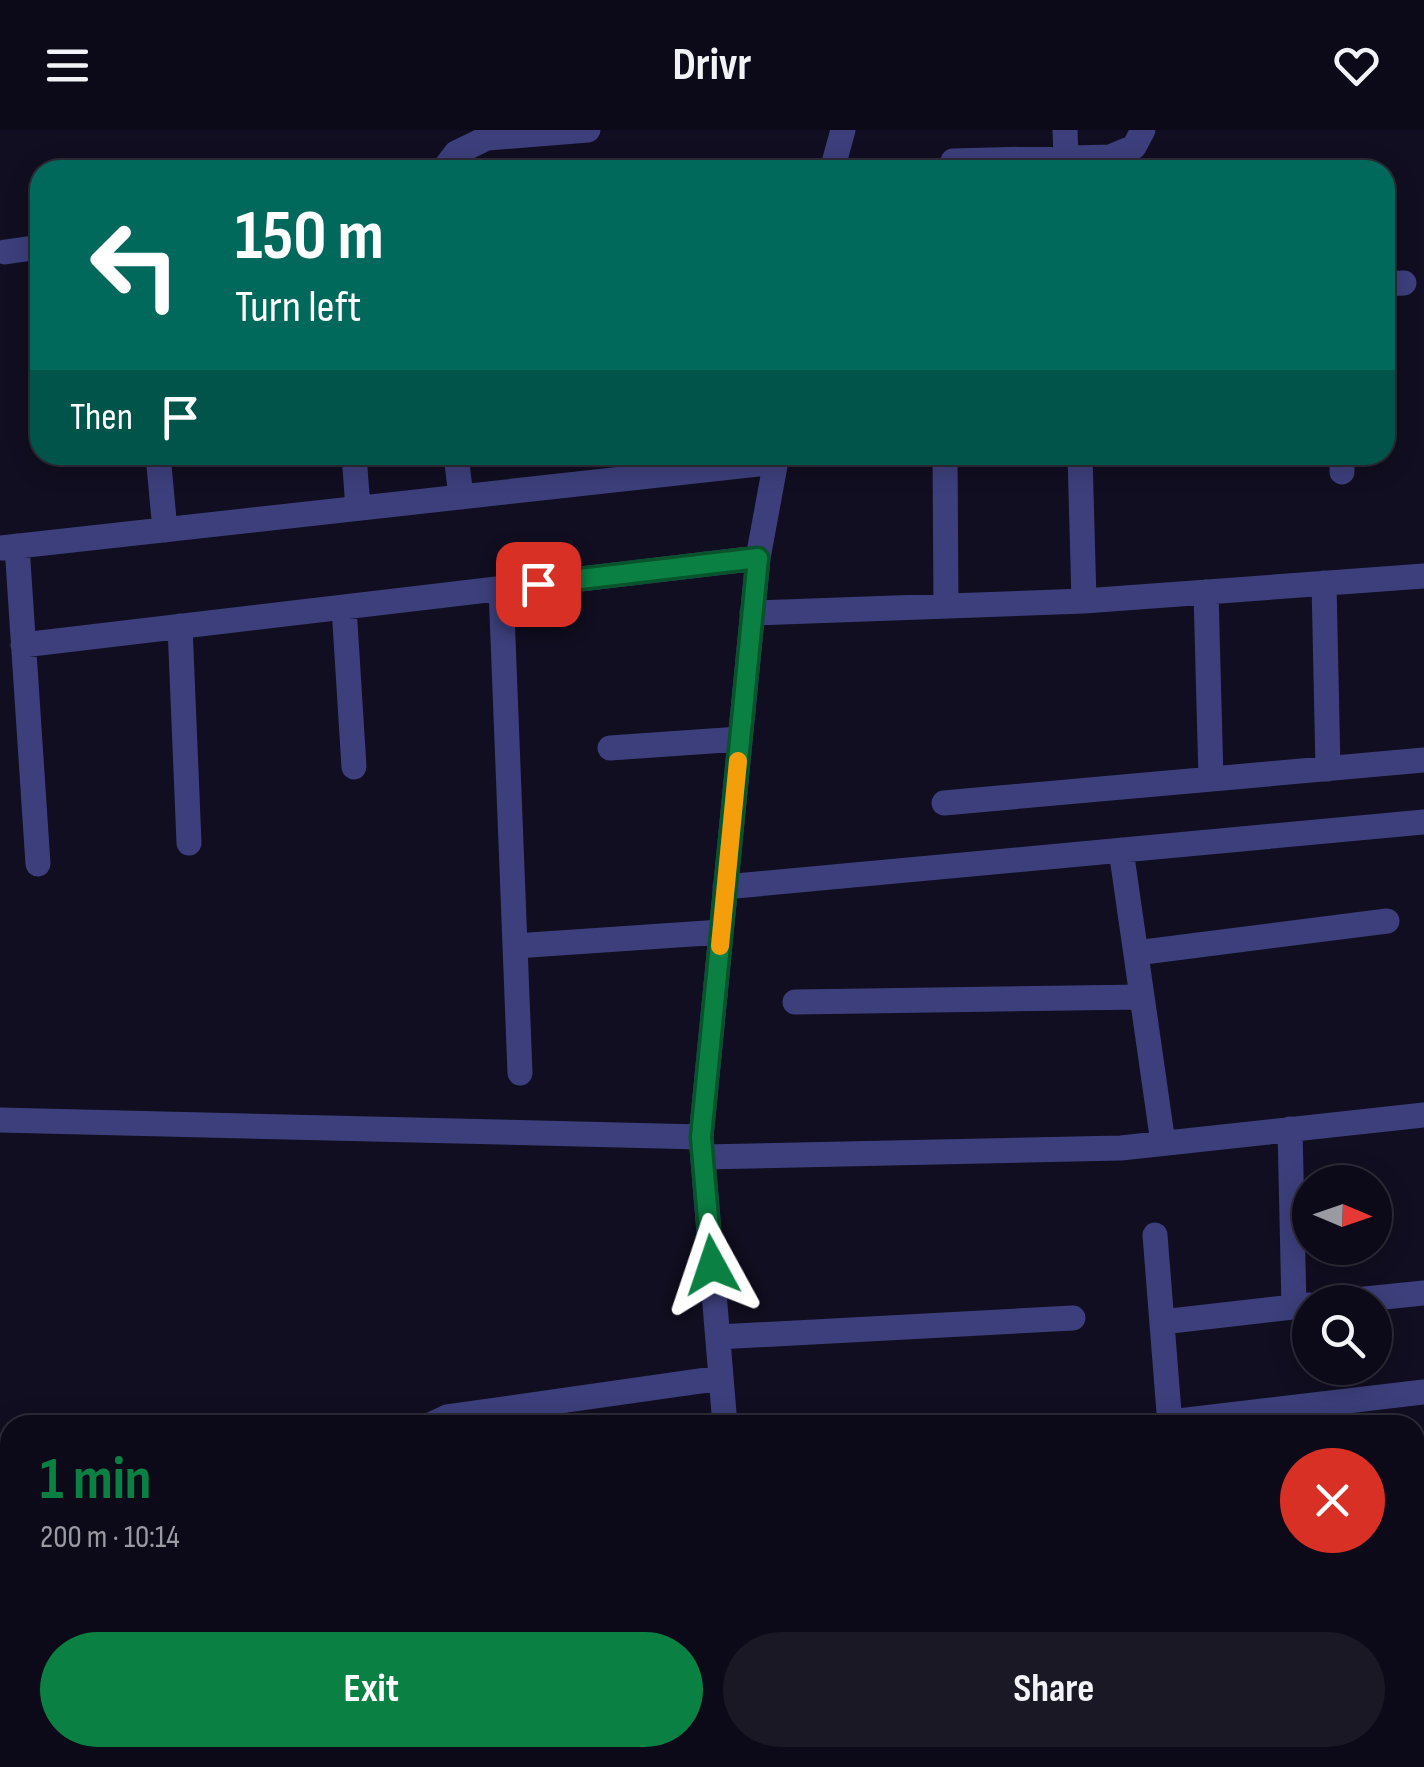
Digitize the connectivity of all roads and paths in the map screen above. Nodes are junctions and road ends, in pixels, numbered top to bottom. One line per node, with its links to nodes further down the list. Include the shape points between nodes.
1 (588, 130): 6 (street, via 487,138)
2 (843, 130): 7 (street)
3 (1065, 130): 5 (street)
4 (1143, 130): 5 (street, via 1134,147 1110,157)
5 (1066, 158): 8 (street)
6 (451, 160)
7 (835, 160)
8 (991, 160)
9 (30, 249): 10 (street)
10 (5, 252)
11 (159, 465): 21 (street)
12 (355, 465): 20 (street)
13 (457, 465): 19 (street)
14 (658, 465): 18 (street)
15 (775, 465): 23 (street)
16 (946, 465): 29 (street)
17 (1080, 465): 28 (street)
18 (624, 467): 19 (street)
19 (460, 497): 20 (street)
20 (358, 508): 21 (street)
21 (165, 530): 22 (street)
22 (8, 547): 33 (street)
23 (758, 558): 26 (street); 31 (street)
24 (1424, 576): 25 (street)
25 (1324, 583): 27 (street); 38 (street)
26 (501, 588): 30 (street); 48 (street)
27 (1206, 592): 28 (street); 39 (street)
28 (1084, 601): 29 (street)
29 (946, 606): 31 (street)
30 (344, 607): 32 (street); 37 (street)
31 (752, 613): 34 (street)
32 (180, 626): 33 (street); 42 (street)
33 (23, 645): 44 (street)
34 (740, 739): 35 (street); 45 (street)
35 (610, 748)
36 (1424, 760): 38 (street)
37 (354, 767)
38 (1328, 768): 39 (street)
39 (1211, 779): 40 (street)
40 (944, 803)
41 (1424, 822): 43 (street)
42 (189, 843)
43 (1120, 850): 45 (street); 49 (street)
44 (38, 864)
45 (725, 887): 47 (street)
46 (1387, 921): 49 (street)
47 (721, 932): 48 (street); 57 (street)
48 (515, 946): 52 (street)
49 (1136, 953): 50 (street)
50 (1142, 997): 51 (street); 56 (street)
51 (794, 1002)
52 (520, 1073)
53 (1424, 1115): 55 (street)
54 (0, 1120): 57 (street)
55 (1290, 1130): 56 (street); 59 (street)
56 (1163, 1144): 57 (street)
57 (702, 1147): 65 (street)
58 (1155, 1234): 64 (street)
59 (1301, 1285)
60 (1424, 1292): 61 (street)
61 (1392, 1296)
62 (1292, 1307): 64 (street)
63 (1072, 1318): 65 (street)
64 (1162, 1322): 70 (street)
65 (718, 1337): 66 (street)
66 (721, 1378): 68 (street); 69 (street)
67 (1424, 1392): 71 (street)
68 (461, 1415)
69 (724, 1415)
70 (1169, 1415)
71 (1236, 1415)

